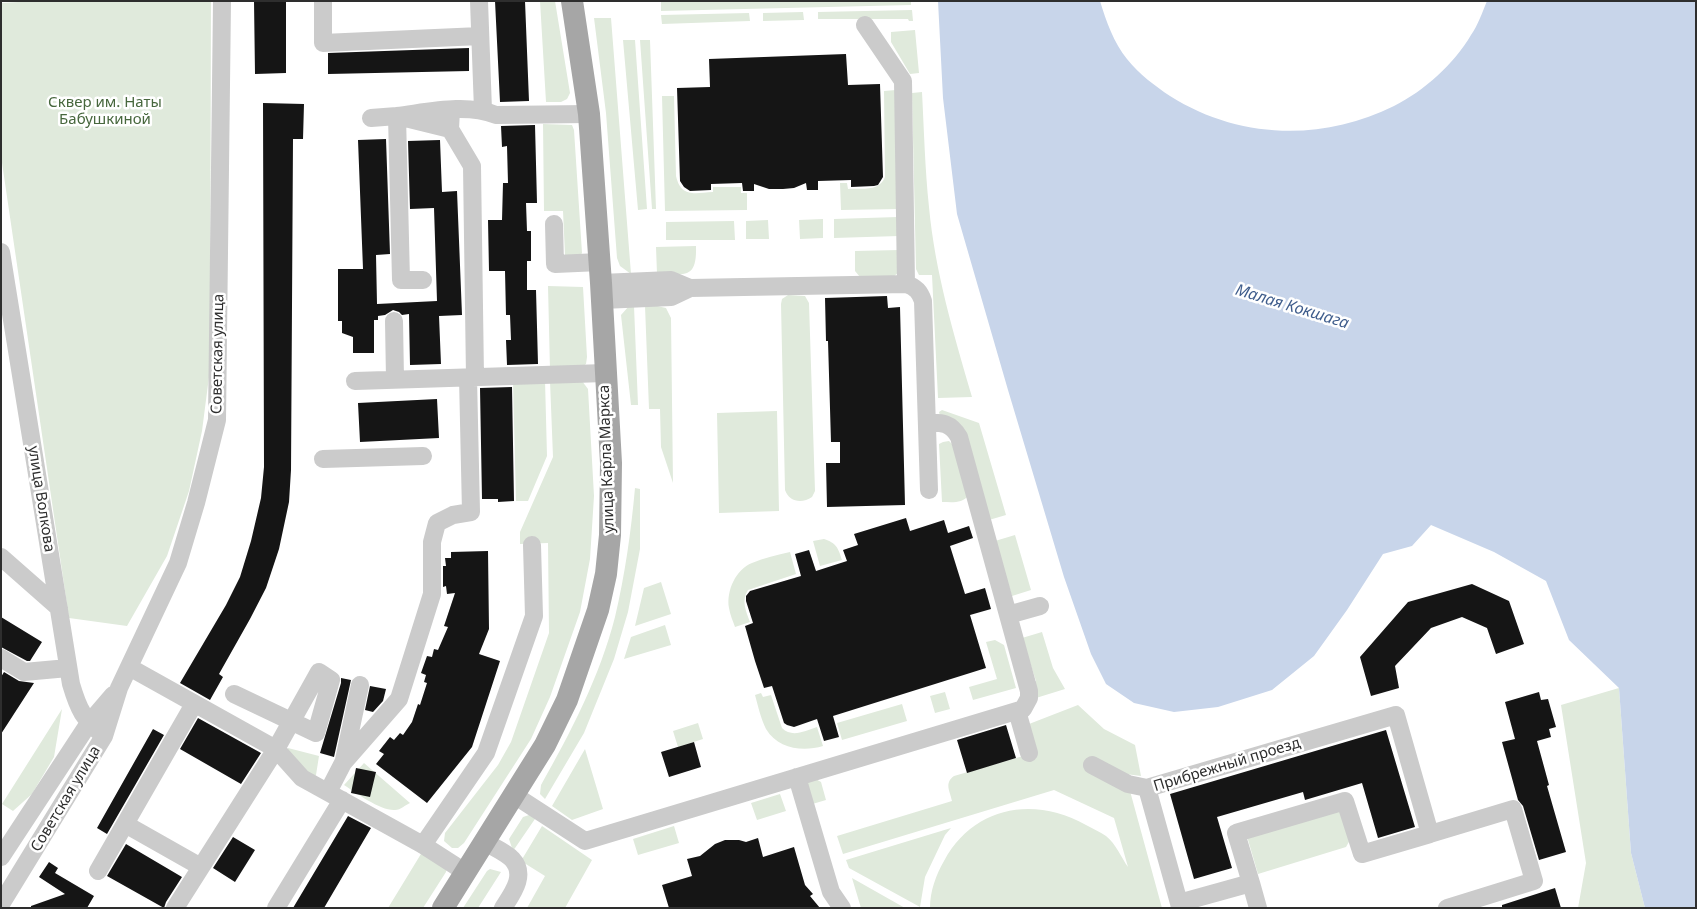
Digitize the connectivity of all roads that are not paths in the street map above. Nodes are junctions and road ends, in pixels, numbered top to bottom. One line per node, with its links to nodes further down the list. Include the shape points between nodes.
1 (222, 1): 33 (street, Советская улица, via 217,420 178,563)
2 (323, 1): 6 (street, via 323,43)
3 (479, 1): 6 (street)
4 (572, 1): 9 (main road, улица Карла Маркса)
5 (865, 25): 17 (street, via 903,81)
6 (480, 36): 8 (street)
7 (451, 110): 8 (street); 10 (street); 12 (street)
8 (483, 110): 9 (street, via 496,115)
9 (589, 114): 16 (main road, улица Карла Маркса)
10 (397, 116): 11 (street); 12 (street); 15 (street, via 401,280)
11 (370, 118)
12 (450, 129): 20 (street, via 472,166)
13 (554, 224): 16 (street, via 555,264)
14 (1, 252): 30 (street, улица Волкова)
15 (423, 280)
16 (601, 282): 17 (street, via 671,280 690,288); 19 (main road, улица Карла Маркса)
17 (906, 284): 23 (street, via 921,294 923,302)
18 (394, 321): 21 (street)
19 (605, 373): 20 (street); 48 (main road, улица Карла Маркса, via 611,463 606,574 598,610 567,700)
20 (471, 377): 21 (street); 44 (street, via 472,512 453,515 437,523 432,542 432,594 399,699)
21 (395, 379): 22 (street)
22 (355, 381)
23 (927, 423): 26 (street); 31 (street, via 947,424 959,437)
24 (423, 456): 25 (street)
25 (323, 459)
26 (929, 490)
27 (532, 545): 53 (street, via 534,616 486,753)
28 (1, 557): 30 (street)
29 (1040, 606): 31 (street)
30 (59, 608): 34 (street, улица Волкова)
31 (1008, 615): 39 (street, via 1030,698 1023,709)
32 (3, 663): 34 (street, via 24,672)
33 (129, 667): 36 (street, Советская улица); 38 (street)
34 (68, 668): 40 (street, улица Волкова, via 78,706)
35 (360, 685): 44 (street)
36 (118, 688): 40 (street, Советская улица); 41 (street, Советская улица)
37 (234, 694): 42 (street, via 291,721)
38 (194, 704): 42 (street); 50 (street)
39 (1017, 711): 43 (street); 46 (street)
40 (89, 723): 41 (street, улица Волкова); 54 (street, Советская улица)
41 (104, 736): 59 (street, Советская улица)
42 (276, 749): 49 (street, via 302,778); 55 (street)
43 (1029, 753)
44 (343, 763): 49 (street)
45 (1092, 765): 47 (street, via 1128,784)
46 (797, 777): 48 (street, via 585,841); 65 (street, via 832,892)
47 (1147, 788): 51 (street, Прибрежный проезд, via 1396,714); 60 (street, Прибрежный проезд)
48 (514, 795): 52 (main road, улица Карла Маркса)
49 (335, 796): 53 (street); 62 (street)
50 (125, 824): 55 (street); 56 (street)
51 (1430, 834): 58 (street, via 1362,854 1345,801 1236,833); 67 (street, via 1513,809 1534,881)
52 (485, 842): 57 (main road, улица Карла Маркса); 64 (street, via 512,859 518,871 516,887)
53 (423, 845): 57 (street)
54 (1, 857)
55 (201, 867): 61 (street)
56 (98, 871)
57 (465, 872): 63 (main road, улица Карла Маркса)
58 (1251, 883): 60 (street); 66 (street)
59 (1, 904)
60 (1179, 905)
61 (175, 908)
62 (276, 908)
63 (443, 908)
64 (503, 908)
65 (842, 908)
66 (1258, 908)
67 (1447, 908)

